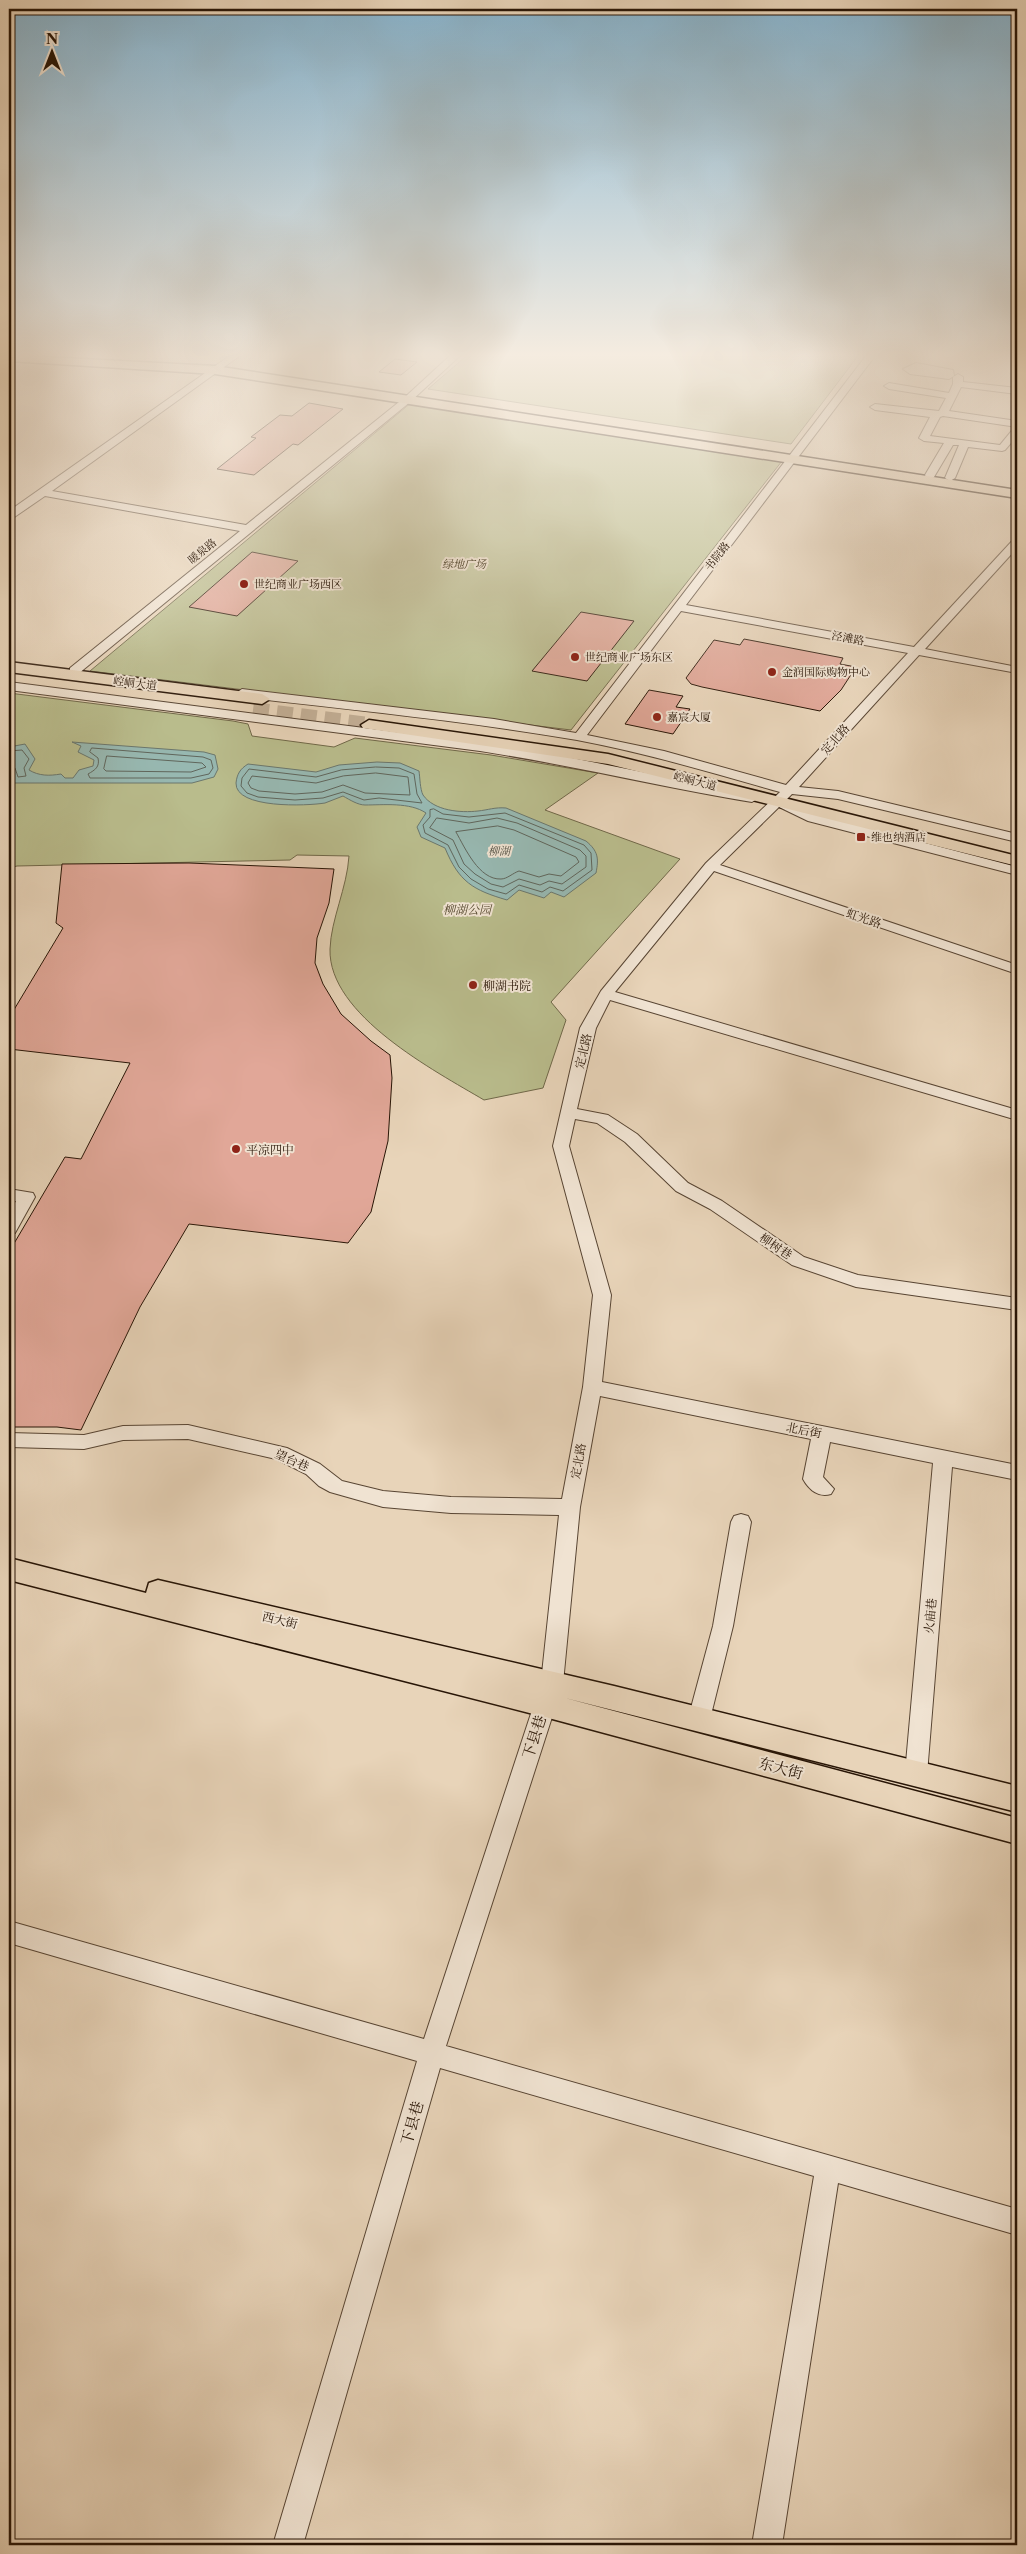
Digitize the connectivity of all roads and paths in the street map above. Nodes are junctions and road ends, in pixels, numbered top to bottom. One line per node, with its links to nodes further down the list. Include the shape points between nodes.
1 (72, 471): 11 (street)
2 (319, 471): 14 (street, 暖泉路)
3 (783, 471): 16 (street, 书院路)
4 (875, 471): 12 (main road)
5 (899, 471): 8 (main road)
6 (932, 471): 8 (street)
7 (953, 471): 9 (street)
8 (930, 475): 9 (main road)
9 (950, 478): 10 (main road)
10 (1017, 488)
11 (42, 492): 13 (street); 14 (street)
12 (1017, 494)
13 (9, 516)
14 (249, 529): 21 (street, 暖泉路)
15 (1017, 542): 17 (street, 定北路)
16 (678, 607): 17 (street, 泾滩路); 25 (street, 书院路)
17 (916, 650): 20 (street, 泾滩路); 26 (street, 定北路)
18 (9, 662): 21 (street)
19 (9, 667): 22 (main road, 崆峒大道, via 257,704)
20 (1017, 670)
21 (74, 671): 25 (street, via 494,723)
22 (9, 679)
23 (9, 686): 26 (street, via 480,747 710,791)
24 (373, 719): 26 (main road, 崆峒大道, via 608,759)
25 (578, 737): 26 (street, via 660,754)
26 (783, 796): 27 (street, via 838,795); 28 (main road, 崆峒大道); 29 (main road, 崆峒大道); 30 (street, 定北路); 31 (street, via 813,818)
27 (1017, 838)
28 (1017, 849)
29 (1017, 861)
30 (711, 866): 32 (street, 虹光路); 33 (street, 定北路)
31 (1017, 871)
32 (1017, 970)
33 (606, 994): 34 (street, 定北路, via 588,1028); 35 (street)
34 (568, 1112): 38 (street, 柳树巷, via 602,1119 631,1138 682,1187 716,1205 798,1261 856,1282); 39 (street, 定北路, via 561,1146 602,1295)
35 (1017, 1115)
36 (9, 1195): 37 (street, via 27,1197)
37 (9, 1229)
38 (1017, 1304)
39 (592, 1387): 40 (street, 北后街); 45 (street, 定北路)
40 (822, 1434): 42 (street, 北后街); 44 (street, via 813,1479)
41 (9, 1440): 45 (street, 望台巷, via 84,1442 123,1433 188,1432 280,1452 338,1487 383,1499 451,1505)
42 (943, 1458): 43 (street, 北后街); 50 (street, 火庙巷)
43 (1017, 1472)
44 (824, 1489)
45 (570, 1507): 48 (street, 定北路)
46 (740, 1522): 49 (street, via 723,1626)
47 (12, 1566): 48 (main road, 西大街)
48 (548, 1694): 49 (main road, 东大街); 52 (main road, 东大街); 54 (street, 下县巷)
49 (699, 1719): 50 (main road, 东大街)
50 (916, 1774): 51 (main road, 东大街)
51 (1017, 1800)
52 (1017, 1831)
53 (9, 1932): 54 (street)
54 (432, 2052): 55 (street); 57 (street, 下县巷)
55 (828, 2167): 56 (street); 58 (street)
56 (1017, 2222)
57 (288, 2545)
58 (767, 2545)

